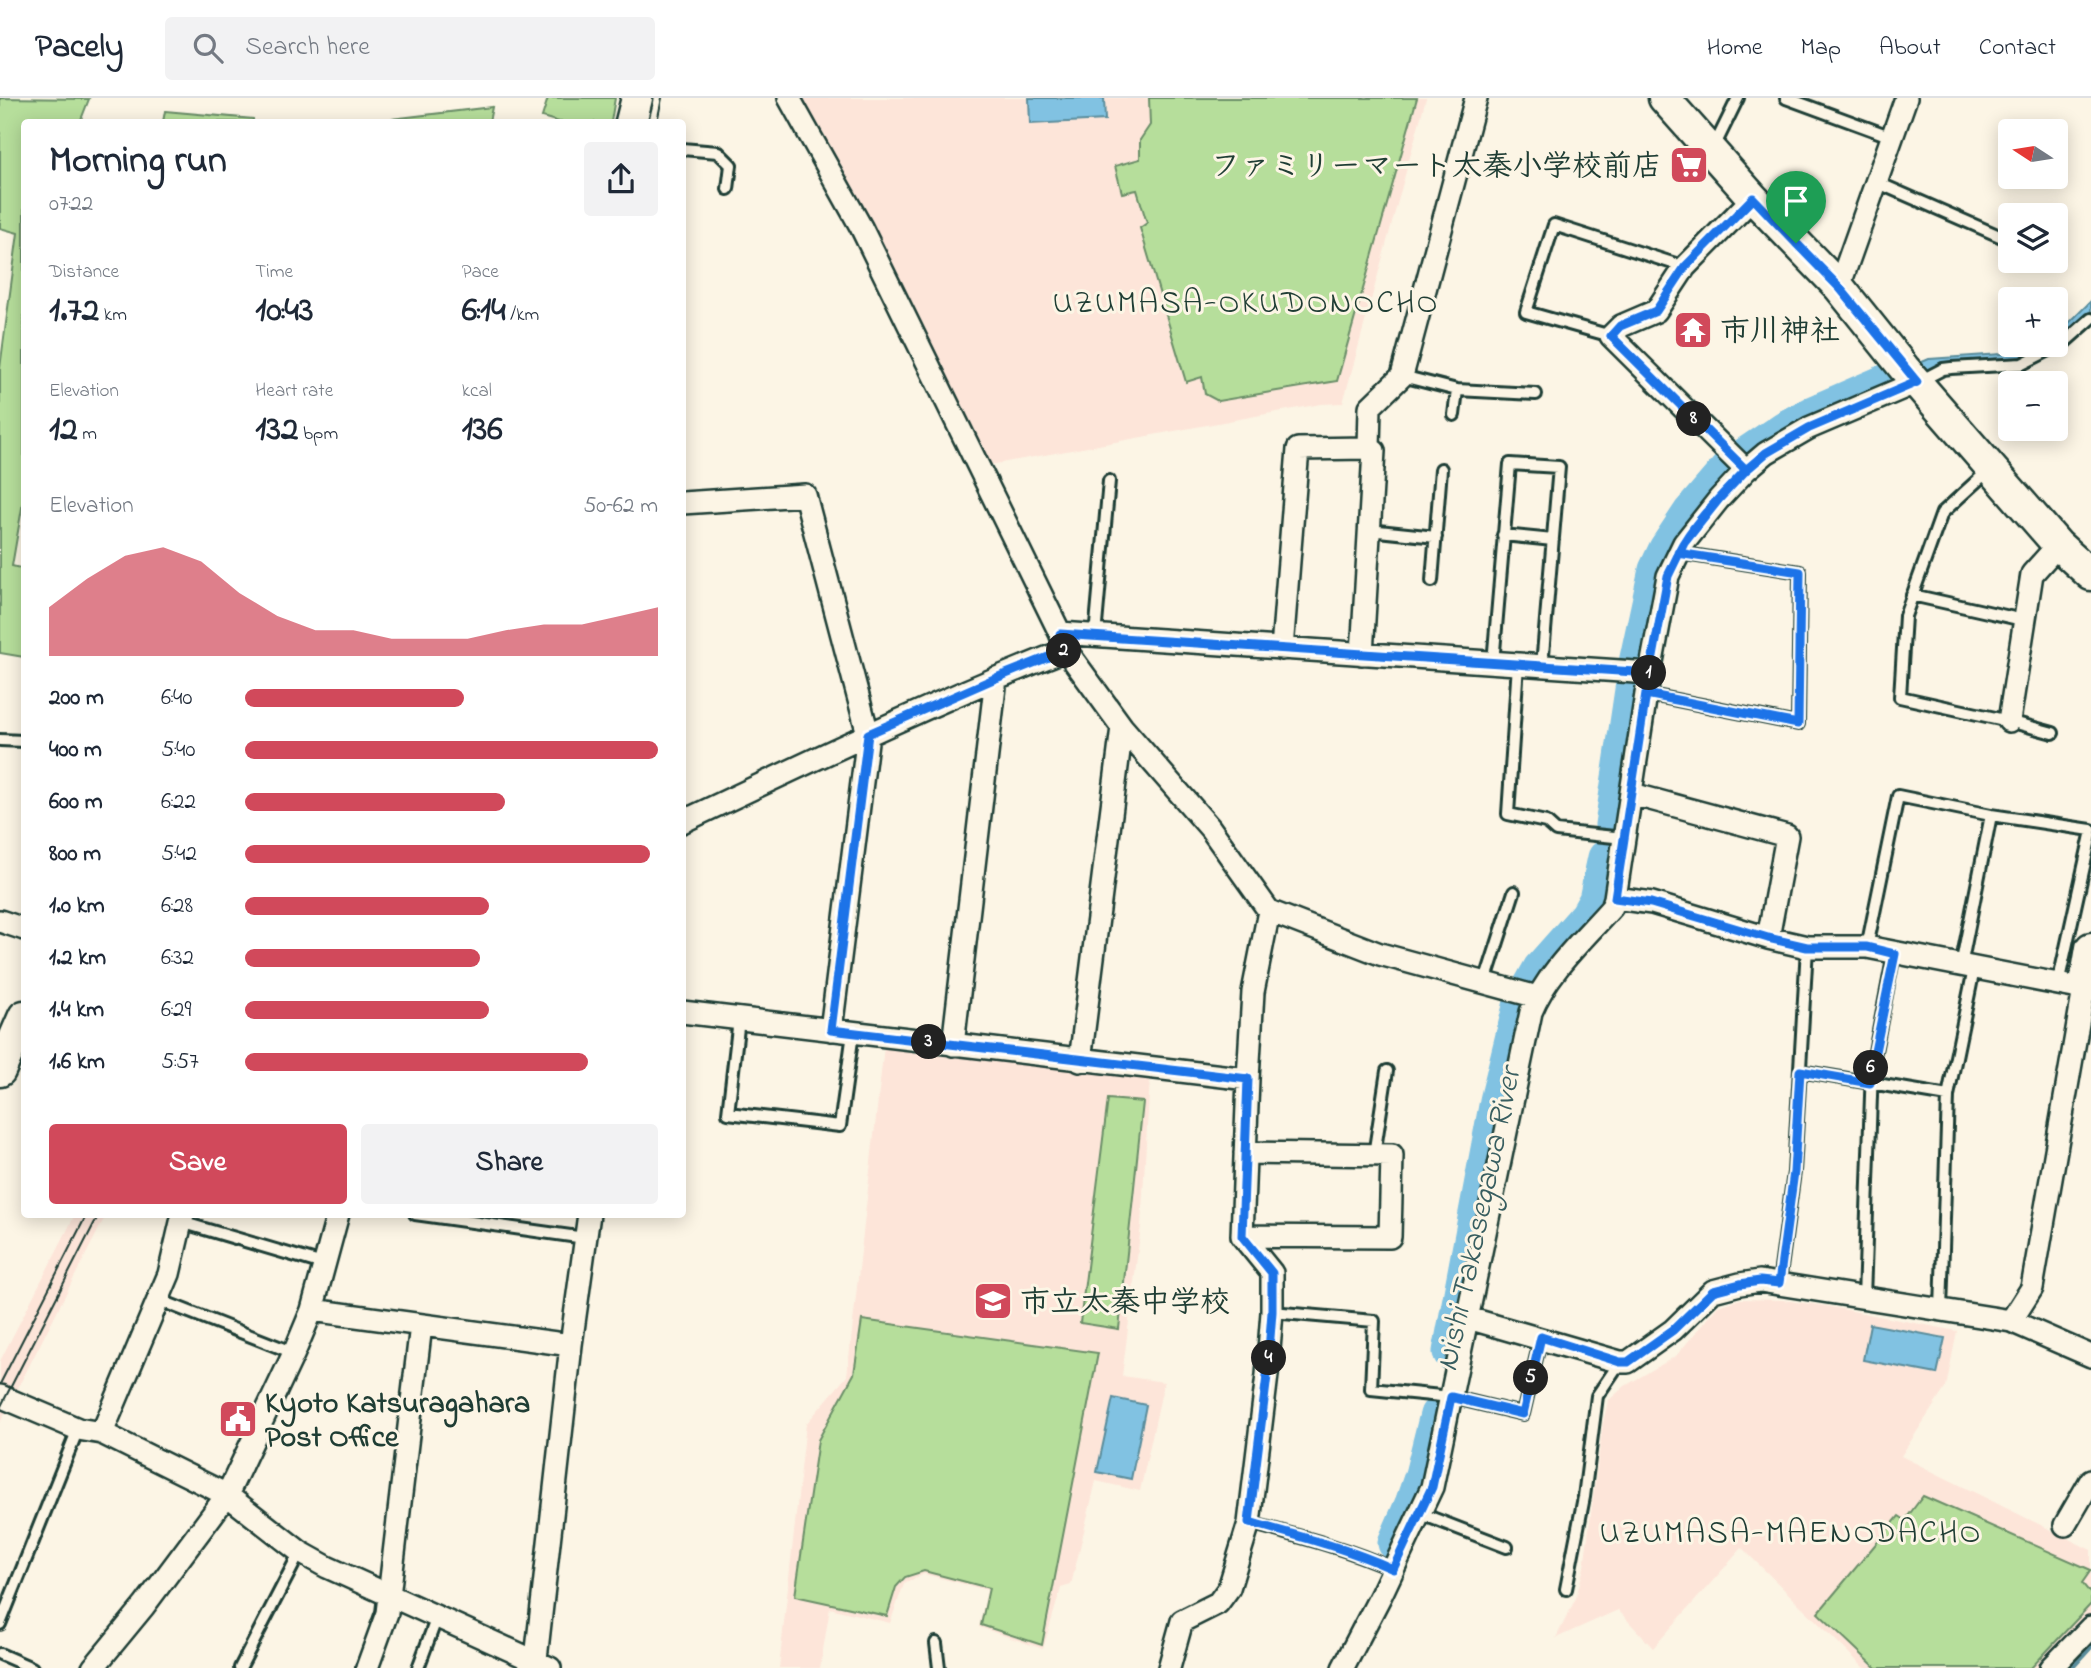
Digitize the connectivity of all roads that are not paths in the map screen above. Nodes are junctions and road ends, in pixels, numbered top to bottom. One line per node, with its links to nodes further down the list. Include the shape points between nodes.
1 (637, 98): 8 (main road)
2 (789, 98): 42 (street, via 861,227)
3 (1476, 98): 20 (street)
4 (1664, 98): 11 (main road)
5 (1738, 98): 11 (lane)
6 (1786, 98): 9 (lane)
7 (1906, 98): 9 (street)
8 (632, 119)
9 (1892, 137): 12 (street)
10 (686, 149): 13 (lane, via 718,152 731,165)
11 (1712, 151): 14 (main road)
12 (1876, 182): 15 (lane); 17 (street)
13 (728, 190)
14 (1753, 198): 16 (street); 17 (main road)
15 (1998, 235)
16 (1685, 267): 19 (street, via 1656,311 1620,326); 19 (lane, via 1554,225 1526,312)
17 (1839, 287): 21 (main road)
18 (2091, 319): 21 (lane, via 2065,342 2022,364 1951,368)
19 (1611, 336): 28 (street)
20 (1402, 376): 22 (lane); 25 (street, via 1370,407)
21 (1912, 376): 27 (main road); 28 (street, via 1809,428)
22 (1457, 390): 23 (lane); 24 (lane)
23 (1536, 394)
24 (1454, 415)
25 (1369, 448): 31 (street, via 1374,451); 43 (street, via 1298,449)
26 (1441, 469): 33 (lane)
27 (1990, 469): 35 (main road); 39 (lane, via 1942,513)
28 (1746, 470): 36 (street)
29 (1109, 481): 41 (lane)
30 (686, 503): 53 (street, via 805,495)
31 (1370, 530): 33 (lane); 44 (street)
32 (1503, 535): 34 (lane); 34 (lane, via 1510,464 1559,467); 45 (lane)
33 (1436, 537): 38 (lane)
34 (1553, 540): 47 (lane)
35 (2057, 545): 37 (main road); 40 (street, via 2032,574)
36 (1678, 553): 49 (street, via 1668,576); 49 (lane, via 1800,572 1798,724)
37 (2091, 575)
38 (1432, 581)
39 (1912, 595): 40 (lane); 50 (lane, via 1905,616 1900,698)
40 (2023, 620): 50 (street)
41 (1095, 636): 42 (street); 43 (street)
42 (1063, 642): 48 (street); 51 (street)
43 (1282, 649): 44 (street)
44 (1362, 654): 45 (street)
45 (1493, 663): 46 (street)
46 (1518, 664): 47 (street); 60 (lane, via 1508,814 1546,822 1556,831)
47 (1542, 666): 49 (street)
48 (996, 678): 53 (street); 80 (street)
49 (1648, 684): 56 (street)
50 (2009, 721): 52 (lane)
51 (1122, 727): 63 (street, via 1210,828); 81 (street)
52 (2053, 733)
53 (868, 734): 58 (street); 78 (street)
54 (0, 740): 55 (lane)
55 (21, 741)
56 (1632, 794): 60 (street); 66 (street, via 1787,836)
57 (1991, 815): 59 (lane); 68 (lane, via 1898,796); 71 (lane)
58 (686, 820)
59 (2091, 832): 73 (lane)
60 (1624, 838): 62 (street)
61 (1514, 892): 72 (lane)
62 (1615, 898): 66 (street, via 1651,903); 74 (street, via 1612,907)
63 (1269, 911): 72 (street, via 1380,954); 85 (street, via 1253,992)
64 (0, 921): 65 (street)
65 (21, 928)
66 (1768, 938): 67 (street)
67 (1807, 947): 68 (street); 84 (lane)
68 (1867, 947): 70 (street)
69 (2091, 948): 73 (main road)
70 (1895, 954): 71 (street); 86 (lane)
71 (1968, 967): 73 (street); 87 (lane)
72 (1485, 982): 74 (street)
73 (2071, 987): 104 (street, via 2032,1288)
74 (1529, 995): 103 (street, via 1531,1012)
75 (686, 1012): 76 (street)
76 (739, 1019): 78 (street); 79 (lane, via 728,1113 840,1126)
77 (21, 1023): 82 (main road)
78 (831, 1030): 79 (street)
79 (853, 1033): 80 (street)
80 (953, 1045): 81 (street)
81 (1080, 1061): 85 (street)
82 (0, 1071)
83 (1387, 1071): 89 (lane)
84 (1800, 1071): 86 (lane); 97 (lane, via 1794,1172)
85 (1248, 1079): 88 (street)
86 (1870, 1083): 87 (lane); 98 (lane)
87 (1948, 1096): 101 (lane)
88 (1245, 1153): 89 (street); 94 (street)
89 (1374, 1155): 94 (street, via 1392,1155 1390,1237)
90 (182, 1218): 96 (lane); 99 (street)
91 (337, 1218): 96 (street)
92 (443, 1218): 95 (lane)
93 (588, 1218): 95 (street)
94 (1242, 1236): 102 (street, via 1272,1273)
95 (585, 1238): 107 (street)
96 (323, 1264): 100 (street)
97 (1779, 1283): 98 (street); 110 (street, via 1750,1282 1713,1291 1673,1330 1628,1362)
98 (1864, 1298): 101 (street)
99 (159, 1300): 108 (lane); 114 (street)
100 (312, 1310): 105 (street); 108 (street)
101 (1941, 1310): 104 (street)
102 (1272, 1312): 112 (lane, via 1374,1321 1371,1389); 118 (street)
103 (1468, 1318): 106 (street); 112 (street)
104 (2011, 1321): 109 (street)
105 (421, 1325): 107 (street); 124 (street)
106 (1541, 1337): 110 (street); 112 (lane, via 1523,1414)
107 (570, 1345): 130 (street)
108 (294, 1353): 116 (street)
109 (2091, 1356)
110 (1620, 1362): 123 (lane, via 1597,1396)
111 (0, 1396): 113 (street)
112 (1442, 1396): 117 (street, via 1432,1487)
113 (78, 1429): 114 (street); 126 (lane)
114 (102, 1433): 116 (street)
115 (2089, 1489): 119 (street)
116 (227, 1495): 121 (street); 132 (street)
117 (1419, 1513): 120 (lane); 122 (street)
118 (1249, 1522): 122 (lane); 137 (street, via 1229,1588 1218,1603 1182,1621)
119 (2064, 1525)
120 (1507, 1547)
121 (300, 1552): 124 (street); 133 (lane)
122 (1384, 1565): 138 (street)
123 (1566, 1589)
124 (389, 1594): 125 (street); 134 (street)
125 (437, 1617): 130 (street); 135 (lane)
126 (0, 1624)
127 (2091, 1627): 139 (street)
128 (936, 1643): 136 (lane)
129 (0, 1654): 131 (lane)
130 (540, 1666)
131 (32, 1668)
132 (93, 1668)
133 (240, 1668)
134 (367, 1668)
135 (418, 1668)
136 (939, 1668)
137 (1169, 1668)
138 (1343, 1668)
139 (2051, 1668)

